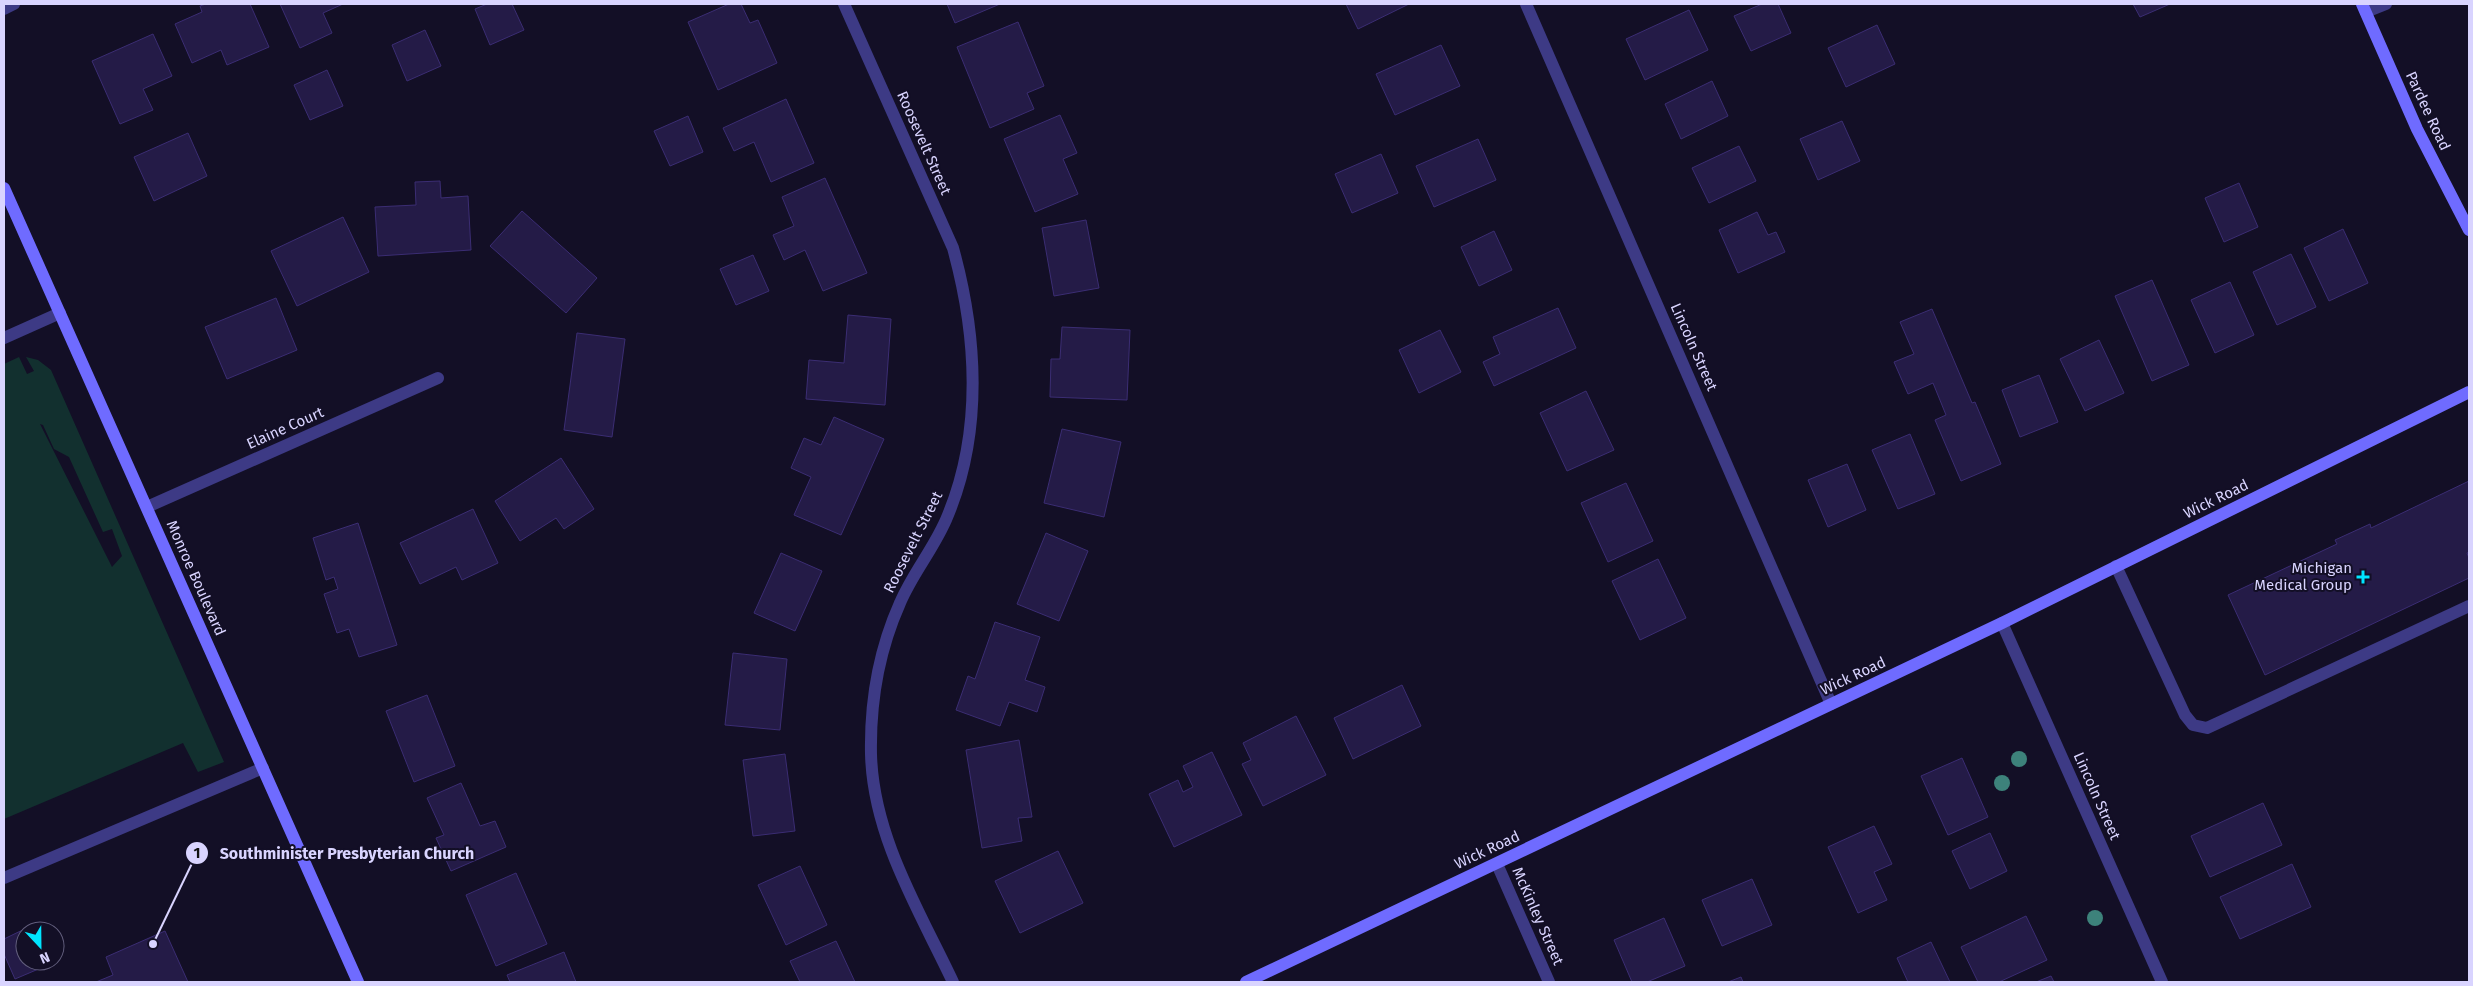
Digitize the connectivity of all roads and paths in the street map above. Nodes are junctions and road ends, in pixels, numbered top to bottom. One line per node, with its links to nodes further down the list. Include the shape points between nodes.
1 (14, 4): 6 (street)
2 (844, 4): 22 (street, Roosevelt Street, via 953,248 970,328 972,410 965,461 948,516 900,602 884,644 873,699 871,755 878,810 889,846)
3 (1526, 4): 17 (street, Lincoln Street)
4 (2386, 4): 5 (street)
5 (2364, 8): 8 (street, Pardee Road, via 2417,129)
6 (4, 9)
7 (4, 188): 9 (street, Monroe Boulevard)
8 (2469, 230)
9 (60, 313): 10 (street); 13 (street, Monroe Boulevard)
10 (4, 338)
11 (438, 378): 13 (street, Elaine Court)
12 (2469, 392): 14 (street, Wick Road)
13 (147, 508): 18 (street, Monroe Boulevard)
14 (2116, 566): 15 (street, via 2185,715 2193,725 2207,728); 16 (street, Wick Road)
15 (2469, 606)
16 (2002, 623): 17 (street, Wick Road); 25 (street, Lincoln Street)
17 (1831, 704): 19 (street, Wick Road)
18 (263, 768): 20 (street); 21 (street, Monroe Boulevard)
19 (1497, 864): 23 (street, Wick Road); 24 (street, McKinley Street)
20 (4, 878)
21 (358, 982)
22 (953, 982)
23 (1246, 982)
24 (1549, 982)
25 (2162, 982)

